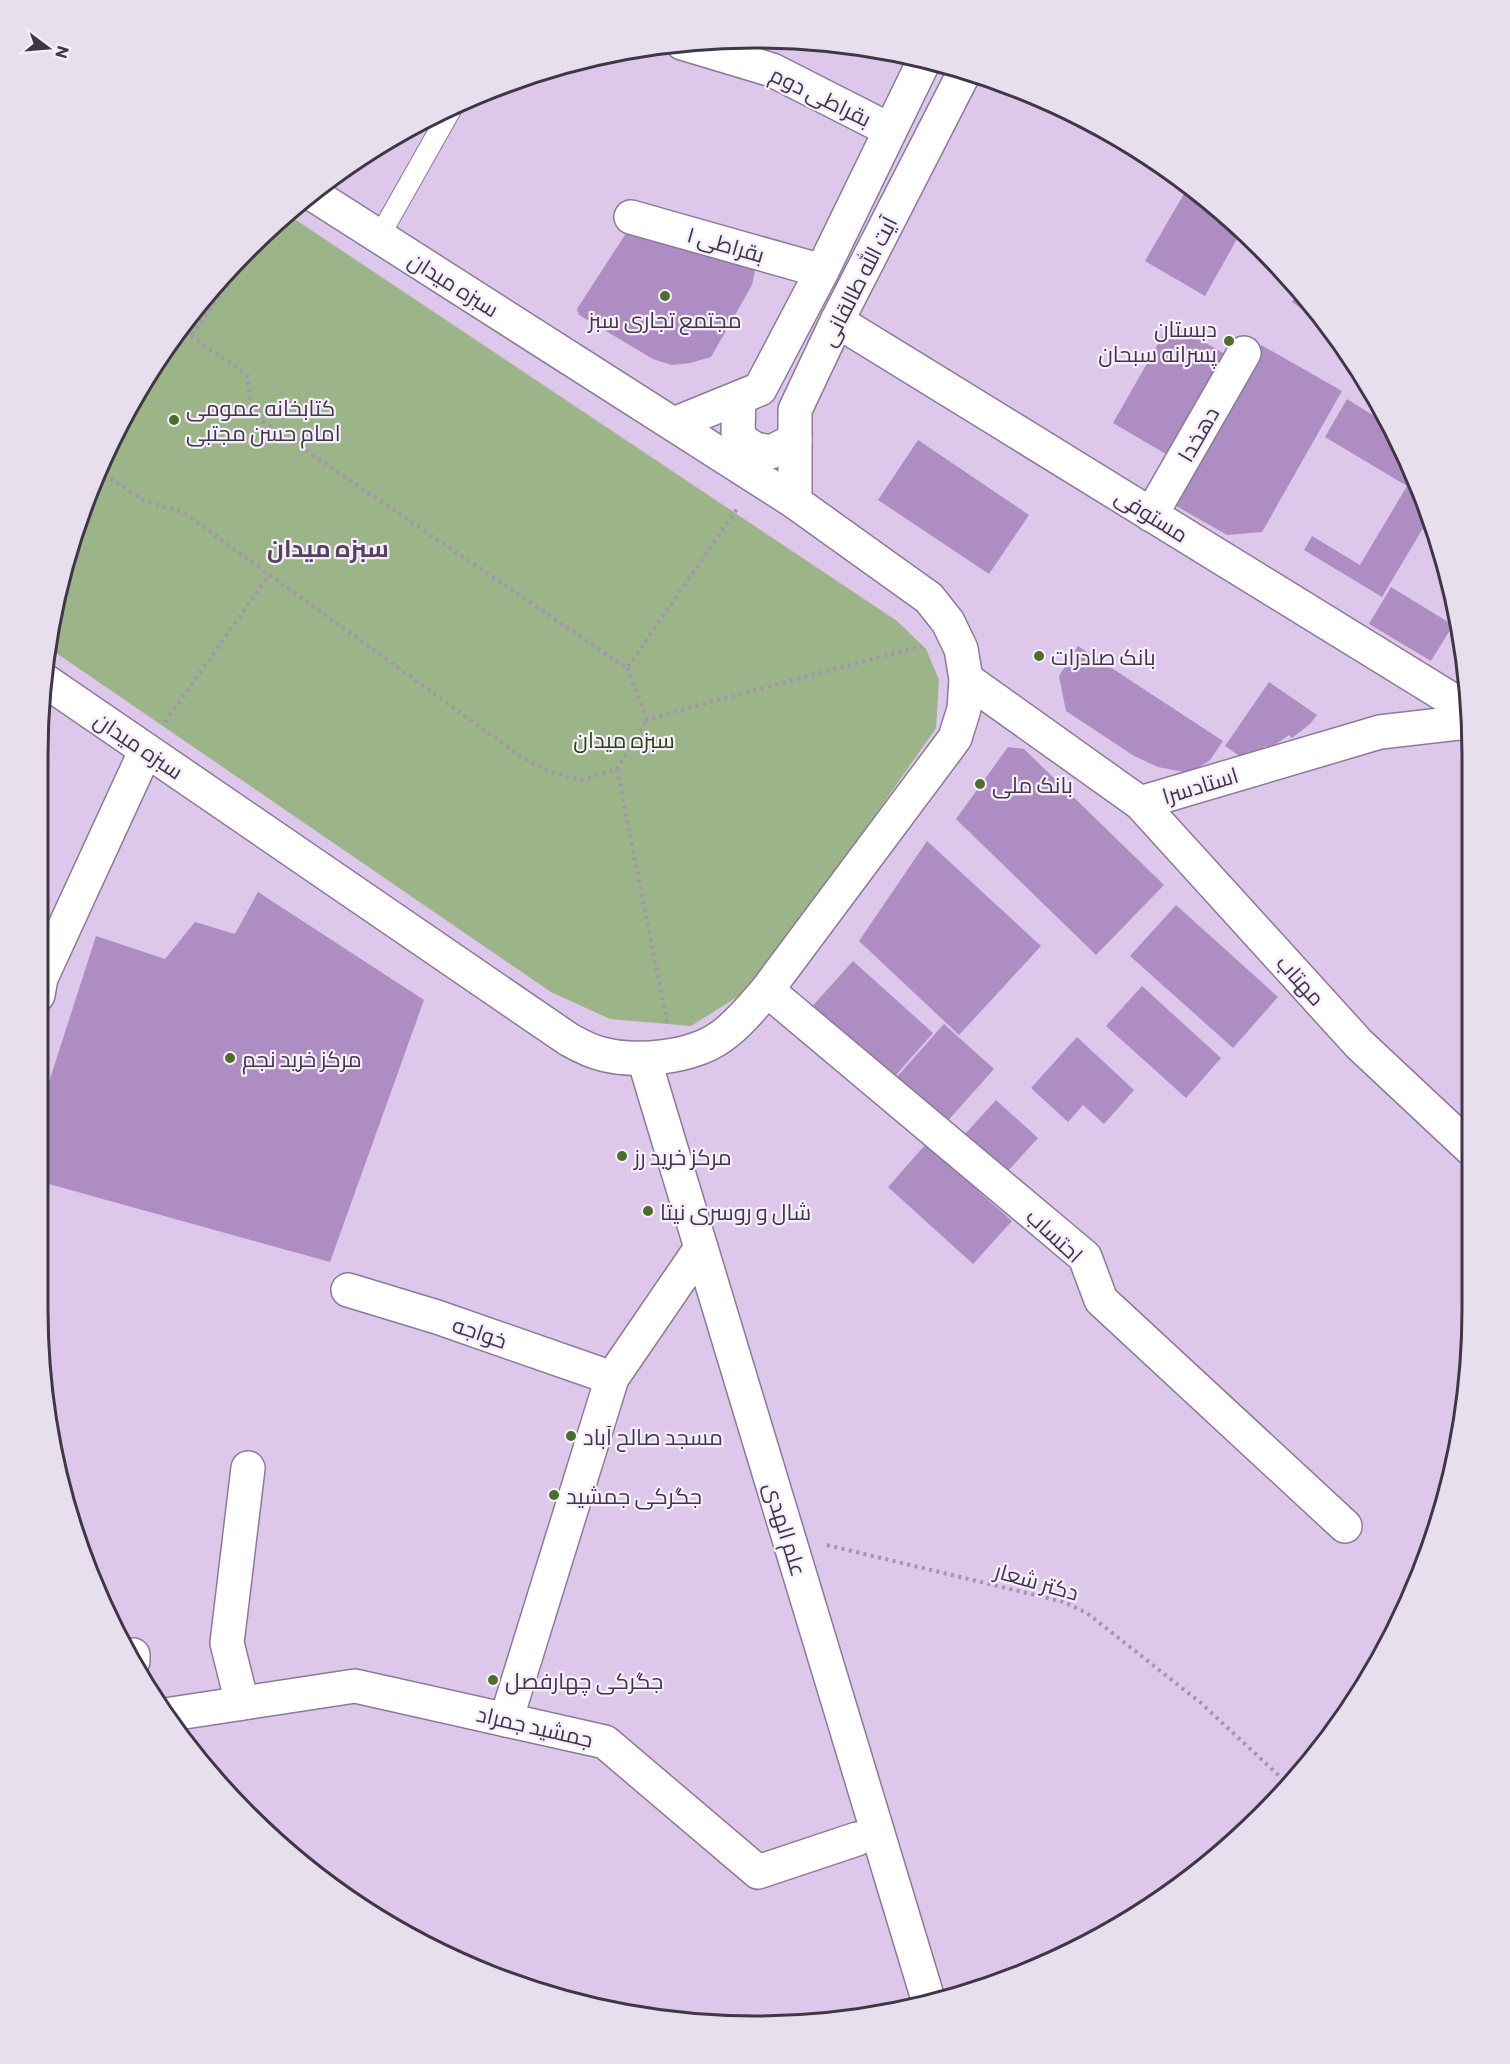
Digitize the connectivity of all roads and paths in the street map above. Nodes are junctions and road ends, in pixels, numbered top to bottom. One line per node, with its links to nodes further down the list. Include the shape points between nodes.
1 (706, 50): 5 (street, بقراطی دوم, via 772,70)
2 (920, 68): 5 (street, آیت الله طالقانی)
3 (961, 79): 11 (street, آیت الله طالقانی)
4 (445, 119): 8 (lane)
5 (890, 130): 9 (street, آیت الله طالقانی)
6 (319, 198): 8 (street, سبزه میدان)
7 (631, 217): 9 (street, بقراطی ۱)
8 (379, 237): 16 (street, سبزه میدان)
9 (822, 272): 15 (street, آیت الله طالقانی, via 760,389)
10 (225, 286): 13 (path)
11 (837, 321): 17 (street, آیت الله طالقانی, via 795,410); 21 (street, مستوفی)
12 (187, 334): 13 (path)
13 (190, 336): 24 (path, via 247,375 252,414)
14 (1244, 353): 21 (street, دهخدا)
15 (739, 398): 16 (street, آیت الله طالقانی); 17 (street, via 738,433 744,442 771,452)
16 (674, 424): 19 (street, سبزه میدان)
17 (795, 440): 20 (street, آیت الله طالقانی)
18 (106, 475): 22 (path, via 143,500 184,513)
19 (758, 478): 20 (street, سبزه میدان); 24 (path)
20 (795, 502): 23 (street, سبزه میدان, via 929,598)
21 (1151, 515): 27 (street, مستوفی)
22 (269, 575): 30 (path); 31 (path, via 519,755 547,771 581,780)
23 (955, 637): 25 (street, سبزه میدان); 28 (path)
24 (627, 668): 28 (path)
25 (966, 679): 32 (street, استادسرا); 34 (street, سبزه میدان, via 964,709 955,738)
26 (52, 686): 30 (street, سبزه میدان)
27 (1460, 704)
28 (647, 719): 31 (path)
29 (1461, 723): 32 (street, استادسرا, via 1380,732)
30 (146, 750): 33 (street); 35 (street, سبزه میدان, via 568,1039 602,1054)
31 (617, 769): 35 (path)
32 (1140, 803): 36 (street, مهتاب, via 1359,1044)
33 (48, 963)
34 (767, 990): 35 (street, سبزه میدان, via 721,1038 700,1048); 41 (street, احتساب, via 1085,1257 1101,1300)
35 (659, 1057): 37 (street, علم الهدی)
36 (1462, 1141)
37 (701, 1248): 39 (street); 42 (street, علم الهدی)
38 (348, 1290): 39 (street, خواجه)
39 (612, 1378): 45 (street)
40 (248, 1468): 43 (street, via 227,1643)
41 (1345, 1526)
42 (788, 1536): 46 (path, دکتر شعار, via 1064,1602 1087,1613 1201,1703); 48 (street, علم الهدی)
43 (243, 1704): 44 (street, جمشید جمراد); 45 (street, جمشید جمراد, via 355,1686)
44 (175, 1714)
45 (506, 1720): 47 (street, جمشید جمراد, via 604,1742 758,1872)
46 (1283, 1779)
47 (857, 1839)
48 (927, 1995)

